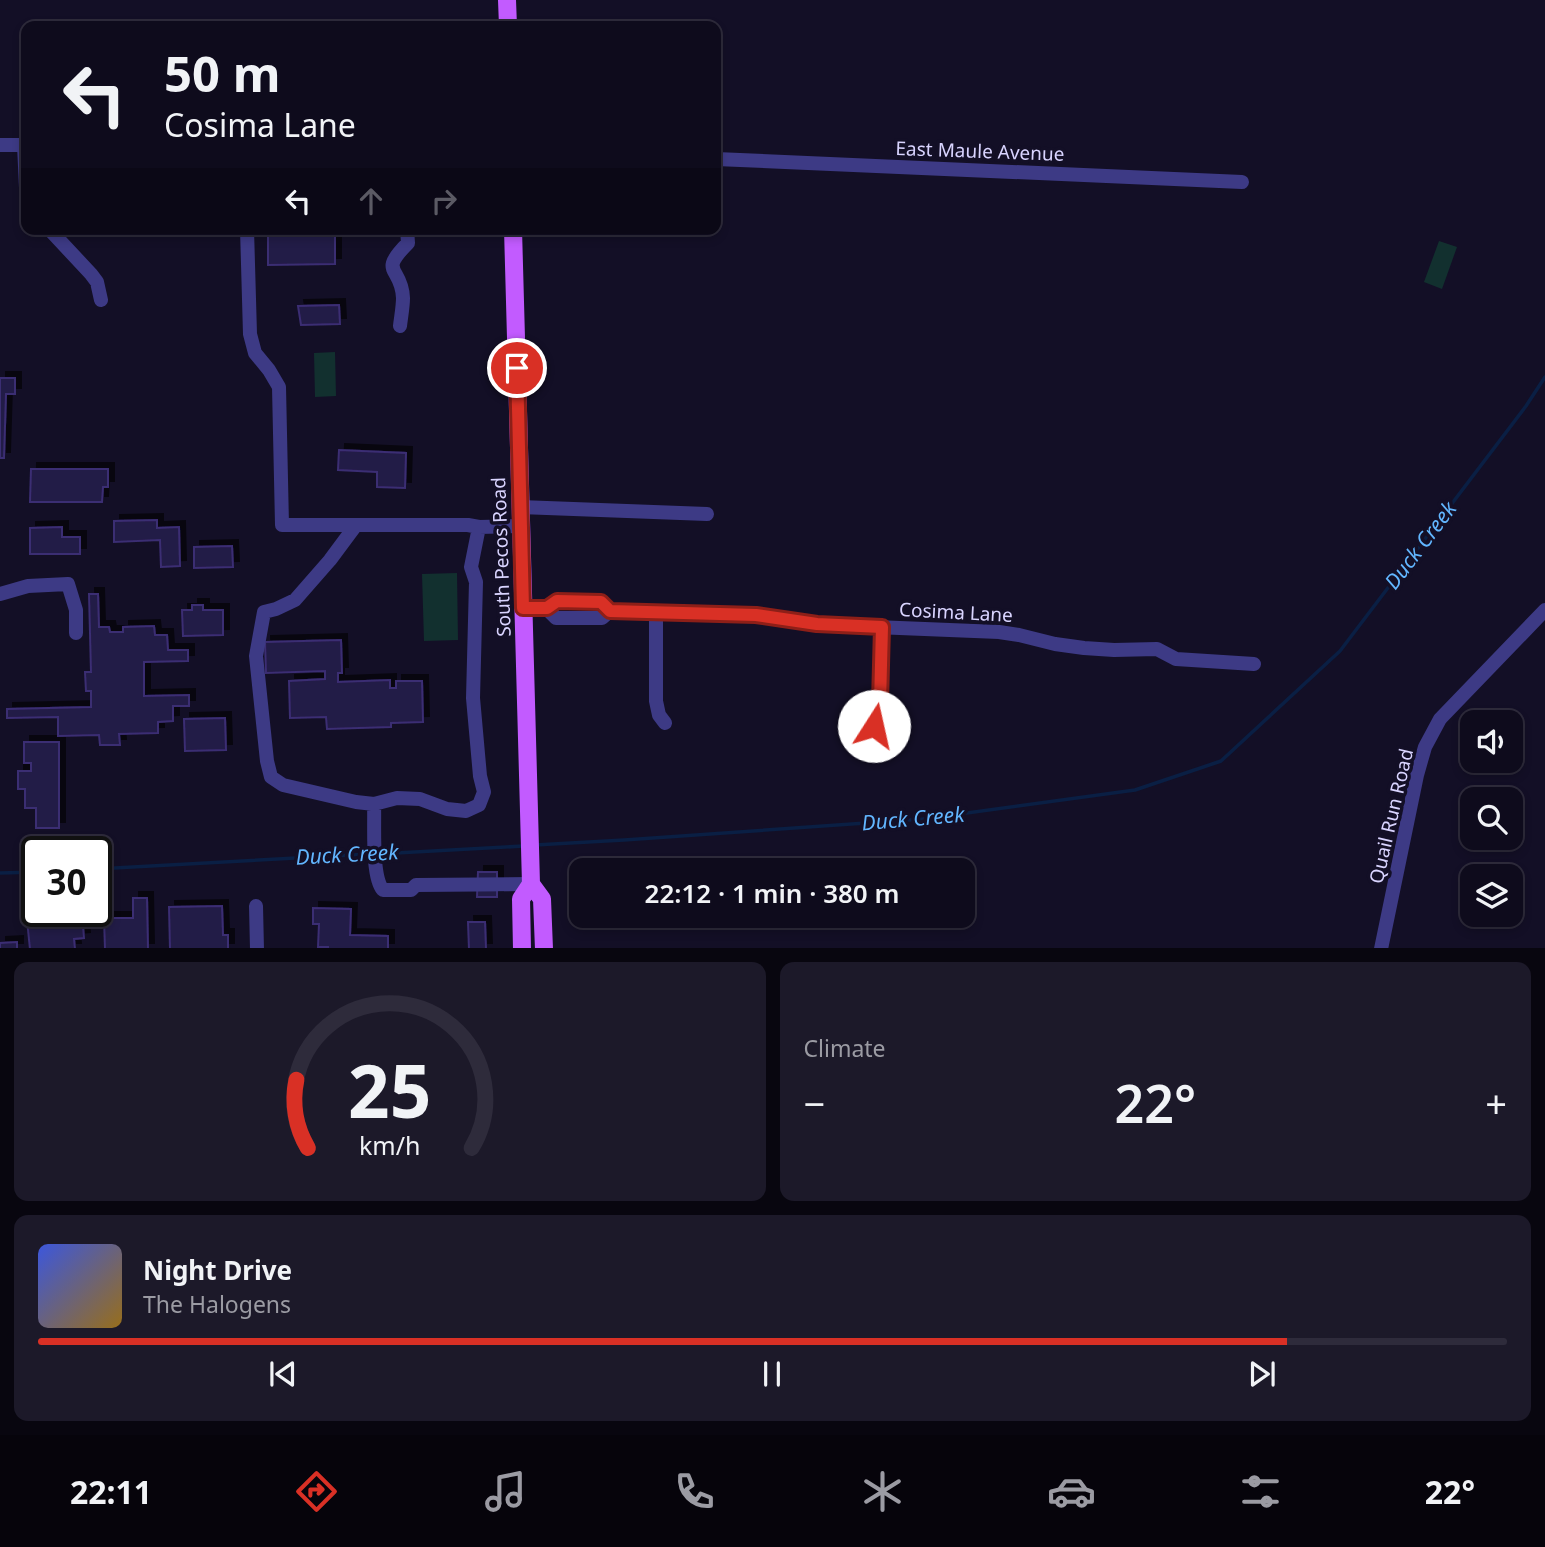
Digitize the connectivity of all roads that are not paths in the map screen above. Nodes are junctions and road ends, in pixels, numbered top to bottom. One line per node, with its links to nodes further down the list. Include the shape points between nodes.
1 (507, 0): 2 (main road)
2 (508, 21)
3 (0, 145): 4 (street)
4 (21, 145)
5 (721, 159): 6 (street, East Maule Avenue)
6 (1242, 182)
7 (55, 235): 11 (street, via 97,282)
8 (247, 235): 15 (street, via 250,334 255,353 279,387 282,525)
9 (407, 235): 12 (street, via 408,243 392,265 403,296)
10 (513, 235): 13 (main road, South Pecos Road)
11 (101, 299)
12 (400, 326)
13 (520, 507): 14 (street); 16 (main road, South Pecos Road)
14 (707, 514)
15 (356, 525): 17 (street); 31 (street, via 295,600 264,612 256,656 271,777 283,785)
16 (521, 526): 17 (street); 20 (main road, South Pecos Road)
17 (479, 527): 31 (street, via 471,567 475,582 473,698 484,792 479,805 466,811 420,799)
18 (0, 594): 27 (street, via 28,586 68,584 76,610)
19 (584, 602): 21 (street, Cosima Lane, via 557,601); 22 (street, Cosima Lane, via 601,602); 25 (street)
20 (523, 608): 21 (street, Cosima Lane); 32 (main road, South Pecos Road)
21 (547, 608): 25 (street, Cosima Lane, via 556,618)
22 (610, 611): 23 (street, Cosima Lane); 25 (street, Cosima Lane, via 602,618)
23 (656, 612): 26 (street, Cosima Lane, via 756,615); 29 (street, via 656,701)
24 (1544, 614): 37 (street, Quail Run Road, via 1440,719 1425,747)
25 (584, 618)
26 (882, 627): 28 (street, Cosima Lane, via 999,632 1084,648 1157,649 1176,659); 30 (street, via 880,703)
27 (76, 633)
28 (1254, 664)
29 (665, 723)
30 (874, 726)
31 (374, 804): 32 (street, via 377,878 383,890)
32 (533, 882): 35 (main road, South Pecos Road, via 521,899); 36 (main road, via 542,899)
33 (256, 906): 34 (street)
34 (257, 948)
35 (522, 948)
36 (544, 948)
37 (1381, 948)

